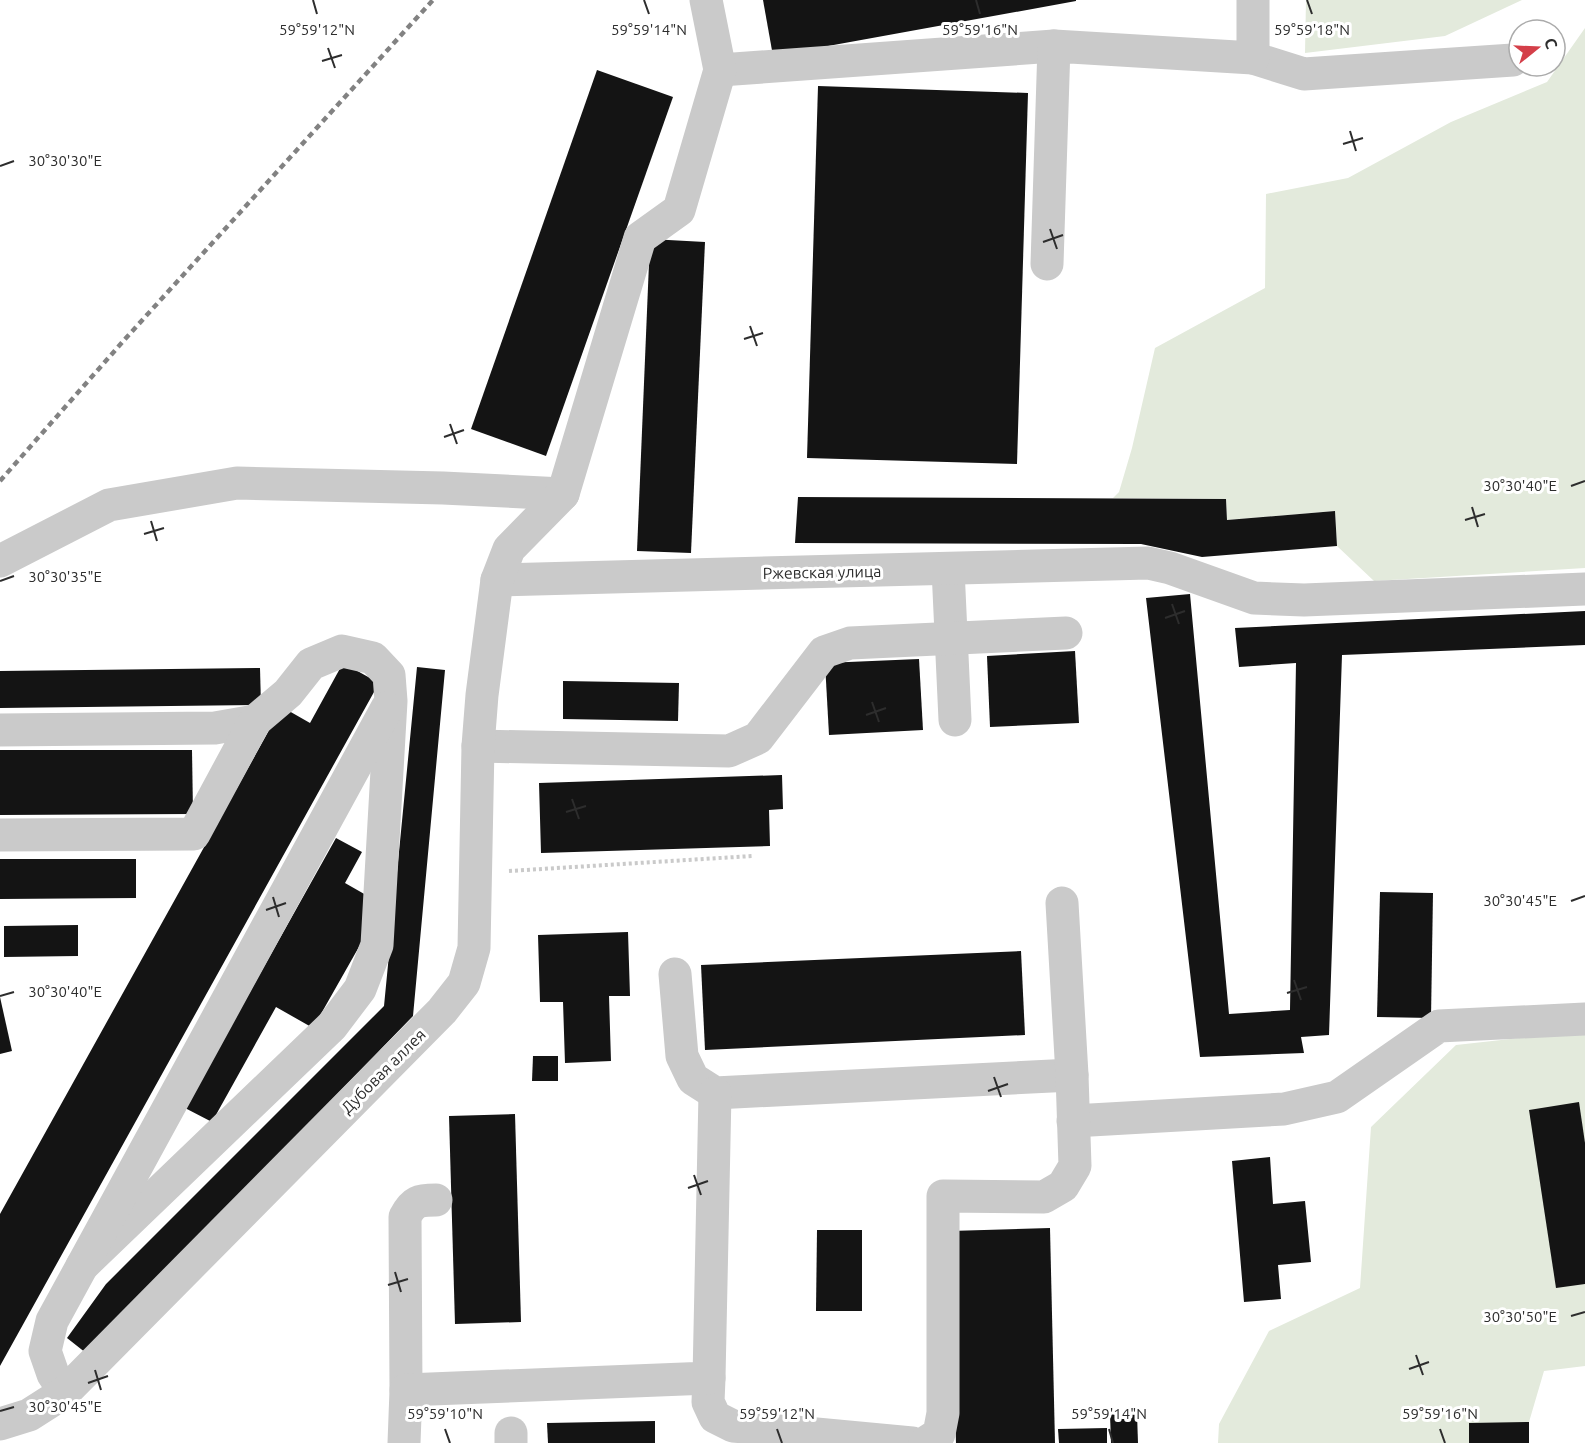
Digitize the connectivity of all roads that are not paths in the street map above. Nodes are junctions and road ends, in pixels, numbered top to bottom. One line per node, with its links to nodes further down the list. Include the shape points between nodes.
1 (706, 0): 6 (street)
2 (1253, 0): 4 (street)
3 (1054, 46): 4 (street); 6 (street); 7 (street)
4 (1252, 58): 5 (street, via 1304,74)
5 (1507, 60)
6 (720, 70): 8 (street, via 679,210 640,238)
7 (1047, 264)
8 (563, 494): 9 (street, via 237,483 109,505); 11 (street, Дубовая аллея, via 509,549)
9 (0, 561)
10 (948, 569): 11 (street, Ржевская улица); 12 (street, Ржевская улица, via 1148,563 1254,598 1305,600); 14 (street)
11 (497, 580): 19 (street, Дубовая аллея)
12 (1585, 589)
13 (1066, 633): 14 (street)
14 (951, 639): 16 (street); 19 (street, via 850,643 824,652 758,738 729,751)
15 (391, 701): 17 (street, via 389,675 374,658 342,651 311,664 288,693); 28 (street); 28 (street, via 377,945 360,989 332,1026)
16 (955, 720)
17 (255, 721): 18 (street, via 215,728); 20 (street, via 194,834)
18 (0, 729)
19 (478, 746): 31 (street, Дубовая аллея, via 474,948 464,983 442,1011)
20 (0, 835)
21 (1062, 903): 24 (street)
22 (675, 974): 25 (street, via 682,1056 693,1079)
23 (1585, 1019): 26 (street, via 1439,1026 1337,1097 1284,1109)
24 (1072, 1075): 25 (street); 26 (street)
25 (715, 1094): 29 (street)
26 (1073, 1121): 35 (street, via 1075,1166 1063,1186 1044,1197 943,1196 943,1413 939,1434)
27 (436, 1200): 30 (street, via 421,1200 410,1207 405,1217)
28 (82, 1266): 31 (street, via 52,1321 45,1351)
29 (709, 1378): 30 (street); 34 (street, via 708,1402 715,1417 733,1426)
30 (406, 1390): 33 (street)
31 (65, 1392): 32 (street, Дубовая аллея, via 29,1415)
32 (0, 1424)
33 (404, 1443)
34 (912, 1443)
35 (925, 1443)

